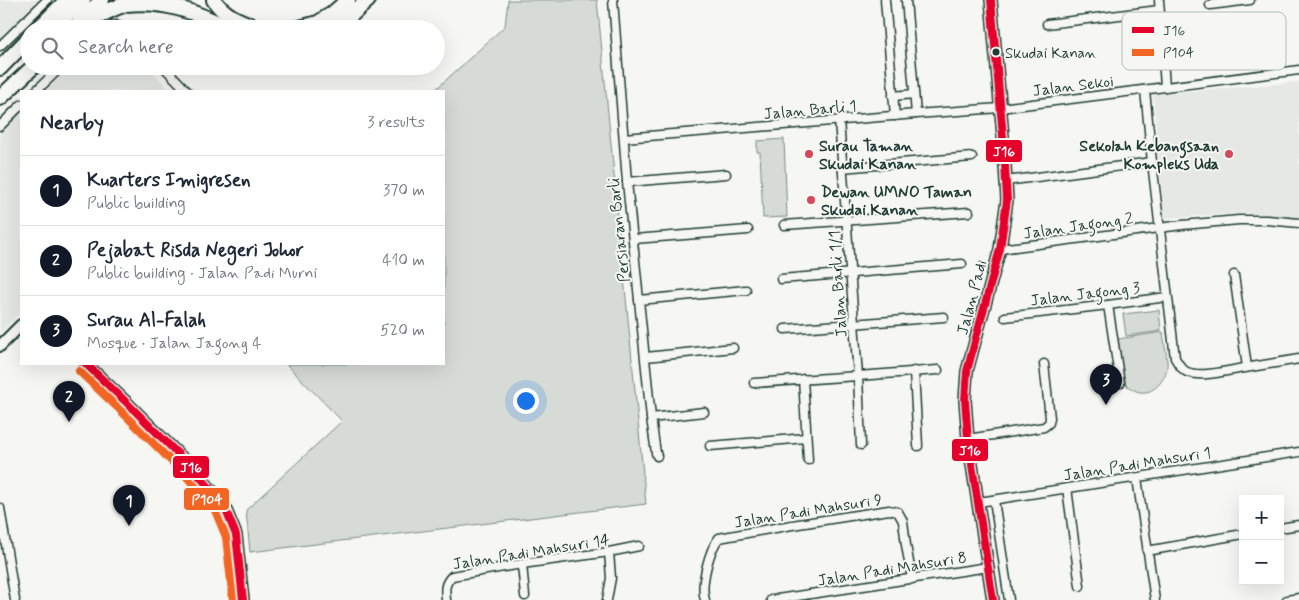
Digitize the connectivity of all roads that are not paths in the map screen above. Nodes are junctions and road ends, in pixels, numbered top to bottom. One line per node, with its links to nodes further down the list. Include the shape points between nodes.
1 (48, 0): 18 (street)
2 (67, 0): 19 (highway)
3 (83, 0): 20 (highway)
4 (102, 0): 21 (highway)
5 (214, 0): 24 (highway, via 220,9)
6 (348, 0): 25 (highway)
7 (368, 0): 26 (highway)
8 (614, 0): 52 (street, Persiaran Barli)
9 (885, 0): 44 (street)
10 (906, 0): 43 (street)
11 (991, 0): 47 (street, Jalan Padi)
12 (1159, 0): 15 (street)
13 (1250, 0): 14 (street)
14 (1210, 5)
15 (1160, 10): 16 (street)
16 (1144, 12)
17 (1122, 15): 27 (street)
18 (27, 20)
19 (47, 20)
20 (62, 20)
21 (81, 20)
22 (93, 20): 23 (highway, via 125,4 164,2)
23 (212, 20)
24 (236, 20)
25 (323, 20)
26 (344, 20)
27 (1047, 24)
28 (20, 27): 29 (street)
29 (0, 46)
30 (20, 47): 32 (highway)
31 (20, 58): 38 (highway)
32 (0, 68)
33 (1164, 70): 39 (street)
34 (1299, 70): 39 (street, Jalan Sekoi)
35 (24, 75): 45 (highway)
36 (53, 75): 40 (street)
37 (172, 75): 41 (street)
38 (0, 77)
39 (1165, 87): 42 (street, Jalan Sekoi)
40 (37, 90)
41 (186, 90)
42 (1145, 90): 47 (street, Jalan Sekoi); 54 (street)
43 (914, 94): 44 (street); 48 (street)
44 (893, 96): 49 (street)
45 (0, 98)
46 (20, 106): 51 (street)
47 (1000, 108): 48 (street, Jalan Barli 1); 57 (street, Jalan Padi)
48 (916, 114): 49 (street, Jalan Barli 1)
49 (895, 116): 50 (street, Jalan Barli 1)
50 (839, 120): 52 (street, Jalan Barli 1, via 680,130); 55 (street, Jalan Barli 1/1)
51 (0, 126)
52 (624, 138): 58 (street, Persiaran Barli)
53 (972, 157): 55 (street)
54 (1152, 162): 57 (street); 63 (street)
55 (842, 168): 60 (street, Jalan Barli 1/1)
56 (726, 174): 58 (street)
57 (1006, 181): 66 (street, Jalan Padi, via 1008,200)
58 (627, 182): 65 (street, Persiaran Barli)
59 (969, 212): 60 (street)
60 (846, 220): 62 (street); 68 (street, Jalan Barli 1/1)
61 (1299, 223): 63 (street, Jalan Jagong 2, via 1239,220)
62 (784, 225)
63 (1160, 228): 66 (street, Jalan Jagong 2); 72 (street)
64 (748, 230): 65 (street)
65 (634, 239): 73 (street, Persiaran Barli)
66 (1000, 249): 96 (street, Jalan Padi, via 967,371 964,400)
67 (962, 264): 68 (street)
68 (850, 274): 70 (street); 77 (street, Jalan Barli 1/1)
69 (1234, 276): 86 (street)
70 (781, 279)
71 (746, 290): 73 (street)
72 (1167, 297): 74 (street, Jalan Jagong 3); 86 (street, via 1174,358 1182,370 1196,374)
73 (639, 300): 82 (street, Persiaran Barli)
74 (1108, 305): 76 (street, Jalan Jagong 3); 92 (street)
75 (944, 317): 77 (street)
76 (1005, 317)
77 (854, 324): 79 (street); 89 (street, Jalan Barli 1/1)
78 (20, 326): 80 (street)
79 (785, 329)
80 (0, 346)
81 (734, 348): 82 (street)
82 (646, 357): 94 (street, Persiaran Barli)
83 (1299, 359): 86 (street)
84 (1044, 364): 96 (street, via 1049,423 1044,427)
85 (87, 365): 121 (street, via 203,479 223,503 236,535)
86 (1248, 367)
87 (938, 370): 88 (street)
88 (914, 371): 89 (street); 99 (street)
89 (858, 376): 90 (street); 97 (street, Jalan Barli 1/1)
90 (803, 379): 91 (street); 95 (street)
91 (754, 382)
92 (1120, 383)
93 (704, 412): 94 (street)
94 (651, 418): 101 (street, Persiaran Barli)
95 (806, 438): 98 (street); 102 (street)
96 (968, 439): 106 (street, Jalan Padi)
97 (862, 445)
98 (710, 446)
99 (918, 446)
100 (1299, 452): 103 (street, Jalan Padi Mahsuri 1)
101 (658, 456)
102 (808, 460)
103 (1136, 478): 104 (street, Jalan Padi Mahsuri 1); 112 (street)
104 (1067, 488): 105 (street, Jalan Padi Mahsuri 1); 117 (street)
105 (994, 500): 106 (street, Jalan Padi Mahsuri 1); 127 (street)
106 (978, 502): 115 (street, Jalan Padi)
107 (0, 508): 120 (street)
108 (1299, 525): 109 (street)
109 (1284, 527)
110 (1239, 535): 112 (street)
111 (639, 546): 113 (street, Jalan Padi Mahsuri 14)
112 (1147, 551): 128 (street)
113 (609, 552): 114 (street, Jalan Padi Mahsuri 14); 123 (street, via 611,578)
114 (522, 564): 118 (street); 122 (street, Jalan Padi Mahsuri 14, via 452,576 446,582)
115 (988, 567): 116 (street, Jalan Padi Mahsuri 8); 126 (street, Jalan Padi)
116 (912, 579): 124 (street, Jalan Padi Mahsuri 9, via 903,522 898,512 888,510 719,538 703,583); 125 (street, Jalan Padi Mahsuri 8)
117 (1080, 586)
118 (525, 596)
119 (1299, 598): 129 (street)
120 (15, 600)
121 (243, 600)
122 (446, 600)
123 (607, 600)
124 (705, 600)
125 (771, 600)
126 (993, 600)
127 (1009, 600)
128 (1155, 600)
129 (1287, 600)

